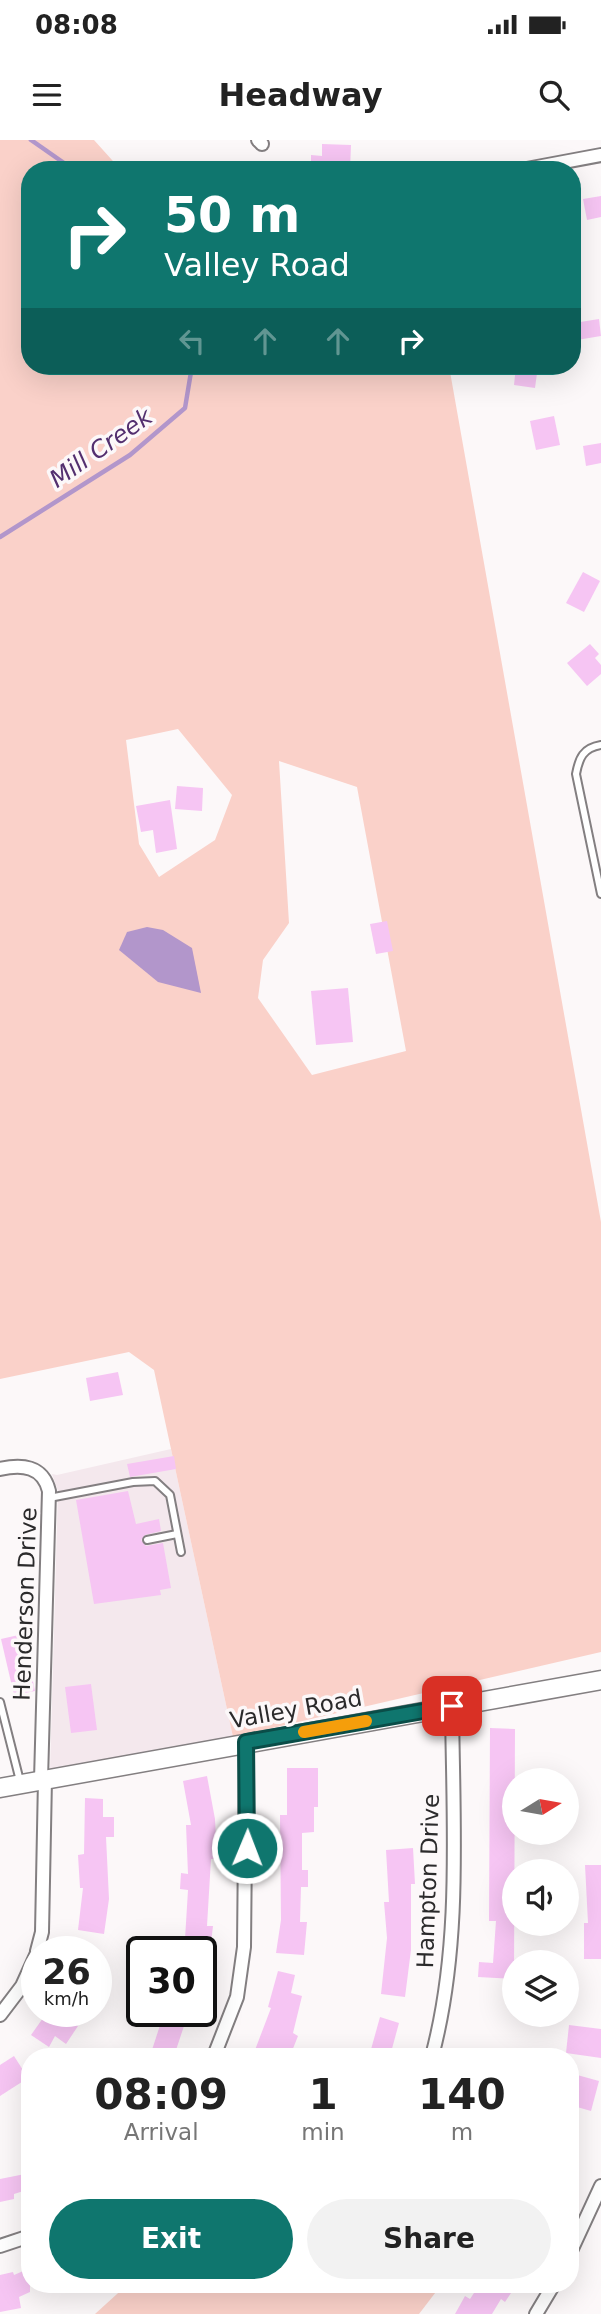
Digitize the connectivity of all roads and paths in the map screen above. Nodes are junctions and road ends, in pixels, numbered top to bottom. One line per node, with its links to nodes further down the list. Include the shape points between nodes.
1 (601, 155): 2 (street)
2 (569, 161)
3 (601, 745): 4 (lane, via 579,757 576,774)
4 (601, 894)
5 (0, 1469): 6 (street, Henderson Drive, via 19,1465 38,1472 47,1483)
6 (49, 1498): 7 (lane, via 155,1481 170,1495); 14 (street, Henderson Drive)
7 (177, 1534): 8 (lane); 9 (lane)
8 (146, 1540)
9 (181, 1552)
10 (601, 1680): 12 (street, Valley Road)
11 (0, 1702): 15 (lane)
12 (452, 1706): 13 (street, Valley Road); 21 (street, Hampton Drive, via 452,1922 446,1990)
13 (246, 1742): 14 (street, Valley Road); 20 (street, via 244,1947 237,1997)
14 (43, 1779): 15 (street, Valley Road); 17 (street, Henderson Drive)
15 (20, 1784): 16 (street, Valley Road)
16 (0, 1788)
17 (41, 1936)
18 (21, 1987): 19 (street, Henderson Drive)
19 (0, 2014)
20 (217, 2048)
21 (434, 2048)
22 (601, 2186): 23 (street)
23 (579, 2234)
24 (21, 2239): 25 (street)
25 (0, 2246)
26 (549, 2293): 27 (street)
27 (536, 2314)

